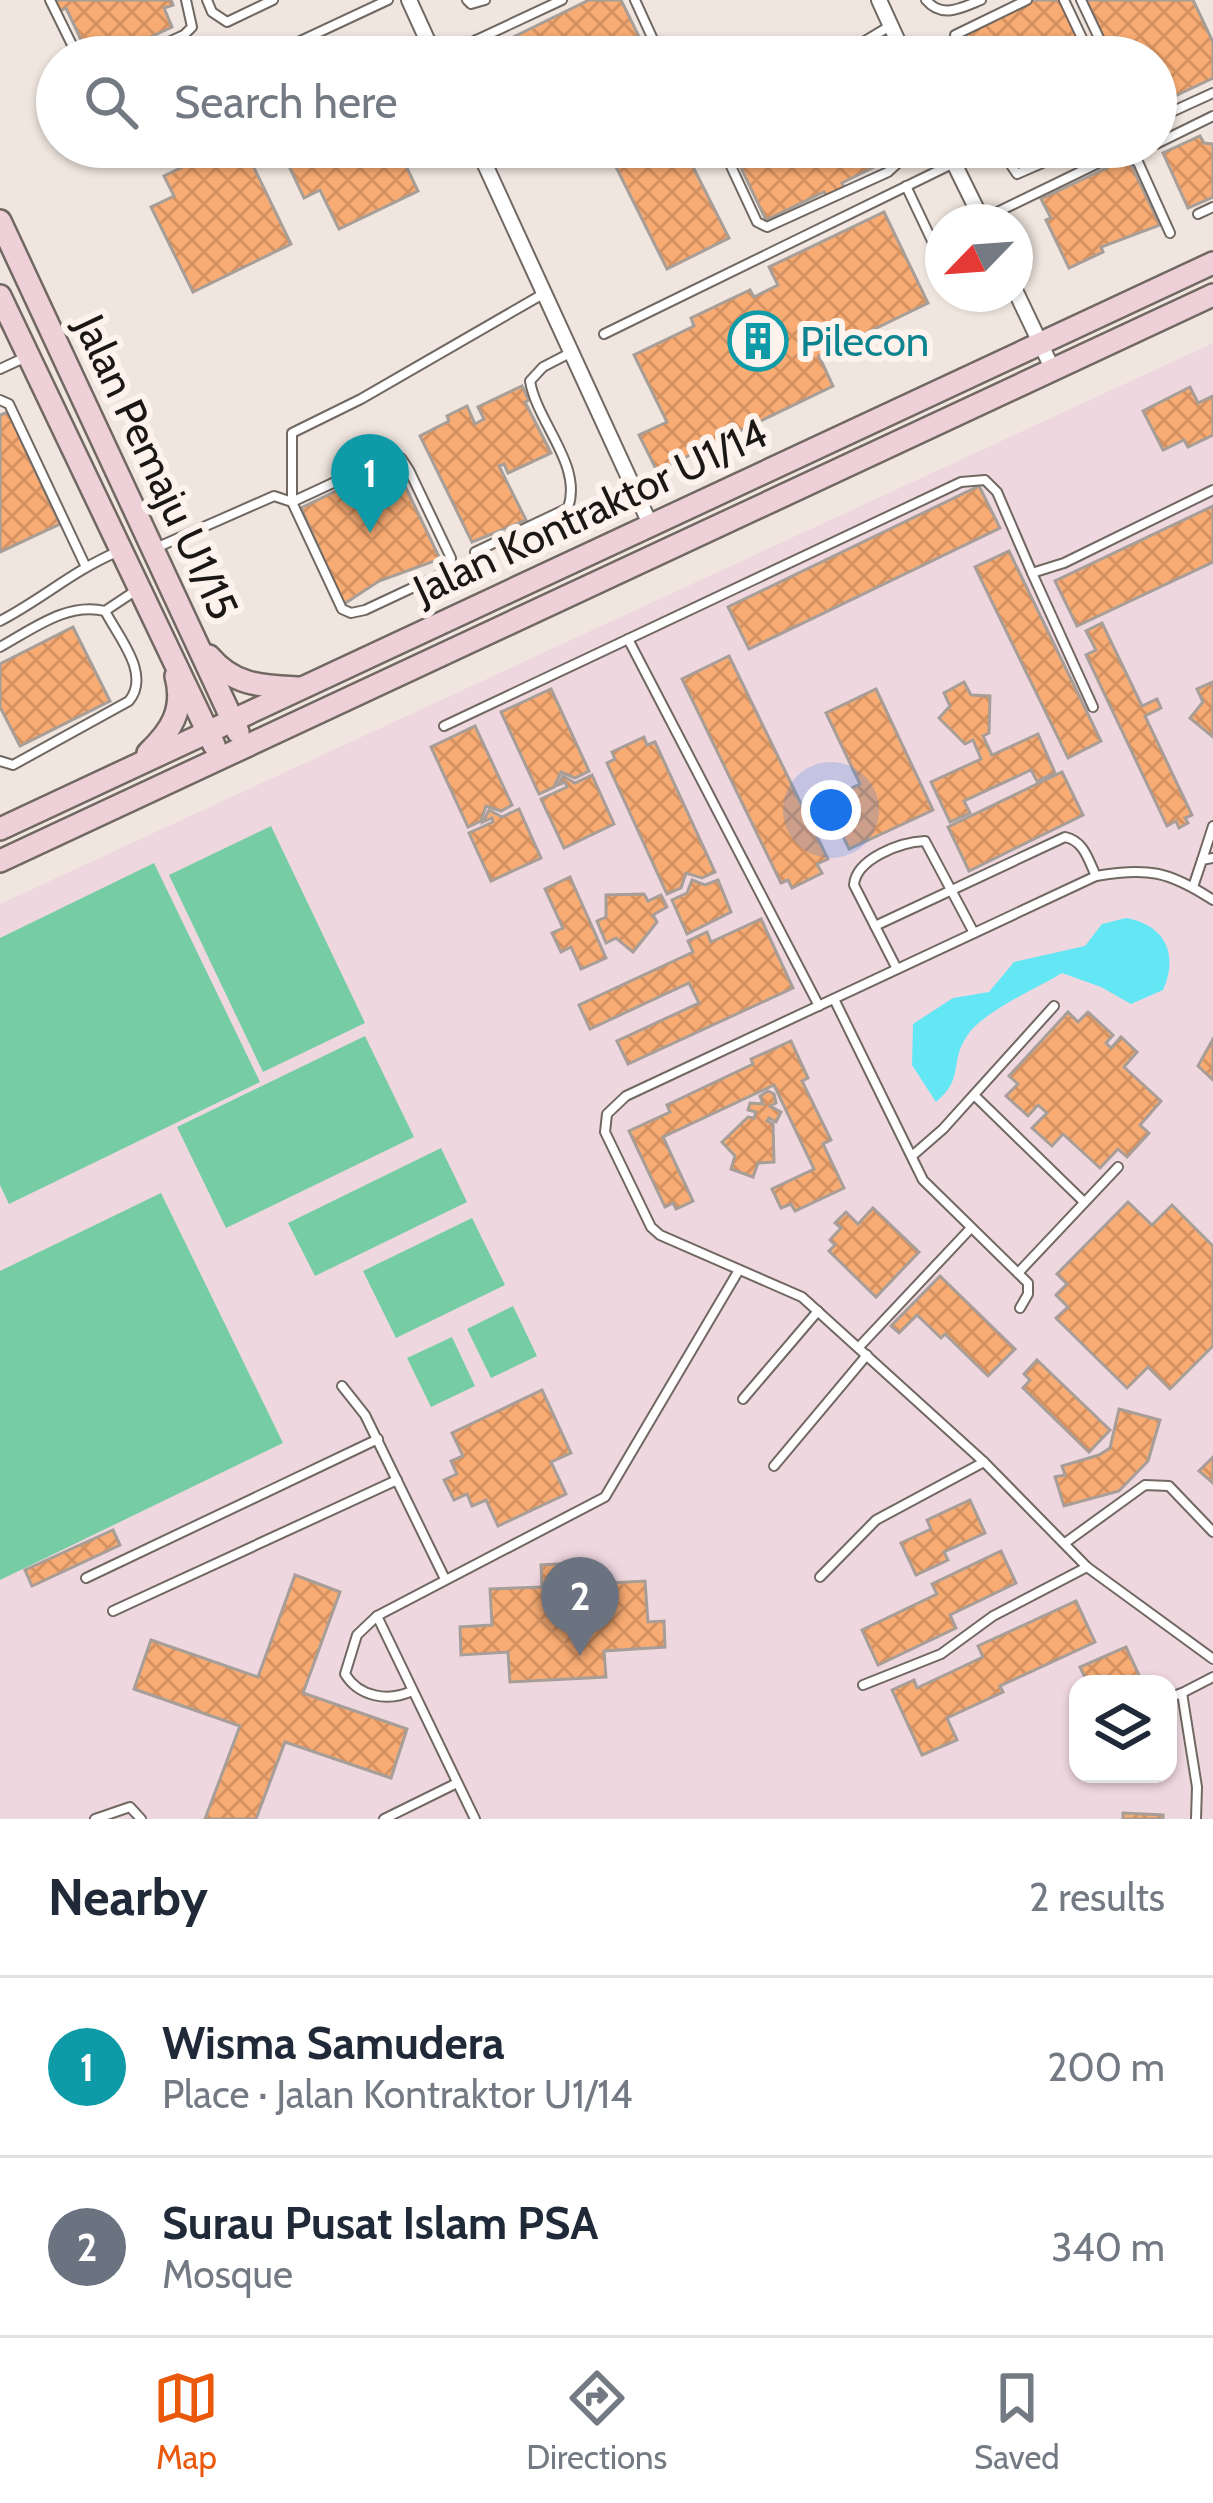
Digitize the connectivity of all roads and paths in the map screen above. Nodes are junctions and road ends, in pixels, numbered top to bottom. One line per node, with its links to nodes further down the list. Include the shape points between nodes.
1 (50, 0): 18 (lane)
2 (186, 0): 19 (lane, via 192,27)
3 (207, 0): 4 (lane, via 227,22)
4 (273, 0)
5 (388, 0): 20 (lane)
6 (409, 0): 21 (street)
7 (467, 0): 8 (lane)
8 (485, 0)
9 (562, 0): 22 (lane)
10 (635, 0): 23 (lane)
11 (879, 0): 17 (street)
12 (926, 0): 13 (lane, via 947,11)
13 (981, 0)
14 (1027, 0): 26 (lane)
15 (1064, 0): 27 (lane)
16 (1082, 0): 28 (lane)
17 (891, 25): 24 (lane); 25 (street)
18 (68, 36)
19 (182, 36)
20 (311, 36)
21 (427, 36)
22 (485, 36)
23 (651, 36)
24 (873, 36)
25 (896, 36)
26 (956, 36)
27 (1080, 36)
28 (1098, 36)
29 (1213, 93): 30 (lane)
30 (1177, 109)
31 (1213, 116): 32 (lane)
32 (1177, 134)
33 (487, 168): 49 (street)
34 (732, 168): 35 (lane, via 757,222 767,227)
35 (893, 168)
36 (943, 168): 40 (lane)
37 (956, 168): 41 (street)
38 (1089, 168): 42 (lane)
39 (1141, 168): 47 (lane)
40 (906, 186): 46 (lane); 53 (lane)
41 (974, 204)
42 (1016, 204)
43 (1213, 207): 44 (lane)
44 (1198, 214)
45 (0, 221): 63 (street, Jalan Pemaju U1/15)
46 (925, 226)
47 (1170, 233)
48 (1213, 263): 54 (street, Jalan Kontraktor U1/14)
49 (544, 293): 55 (street); 61 (lane, via 292,433)
50 (0, 296): 56 (street, Jalan Pemaju U1/15)
51 (1213, 296): 58 (street, Jalan Kontraktor U1/14)
52 (1025, 312): 54 (street)
53 (604, 334)
54 (1040, 344): 58 (street); 62 (street, Jalan Kontraktor U1/14)
55 (572, 352): 62 (street); 65 (lane, via 530,381 570,476 568,508)
56 (28, 356): 57 (lane); 64 (street, Jalan Pemaju U1/15)
57 (0, 369)
58 (1053, 370): 80 (street, Jalan Kontraktor U1/14)
59 (0, 400): 66 (lane, via 9,404)
60 (1213, 490): 67 (lane)
61 (292, 502): 61 (lane, via 341,609 351,613 450,567 401,458); 63 (lane, via 274,496)
62 (652, 526): 75 (street, Jalan Kontraktor U1/14)
63 (152, 549): 71 (street, Jalan Pemaju U1/15)
64 (122, 550): 66 (lane); 68 (street, Jalan Pemaju U1/15)
65 (475, 552)
66 (85, 566): 70 (lane)
67 (1032, 573): 72 (lane, via 997,492 985,480 961,482); 76 (lane)
68 (140, 588): 69 (lane); 74 (street, Jalan Pemaju U1/15)
69 (105, 611): 73 (lane, via 68,610); 82 (lane, via 139,676 138,690 13,765)
70 (0, 621)
71 (193, 637): 75 (street, via 245,684); 77 (street, Jalan Pemaju U1/15)
72 (628, 639): 78 (lane); 96 (lane)
73 (0, 647)
74 (169, 649): 79 (street, Jalan Pemaju U1/15); 83 (street, via 178,713)
75 (304, 688): 77 (street, Jalan Kontraktor U1/14)
76 (1093, 707)
77 (232, 721): 79 (street, Jalan Kontraktor U1/14); 80 (street, Jalan Pemaju U1/15)
78 (443, 727)
79 (208, 732): 81 (street, Jalan Pemaju U1/15); 83 (street, Jalan Kontraktor U1/14)
80 (245, 746): 81 (street, Jalan Kontraktor U1/14)
81 (220, 758): 87 (street, Jalan Kontraktor U1/14)
82 (0, 761)
83 (135, 766): 85 (street, Jalan Kontraktor U1/14)
84 (1213, 826): 86 (lane)
85 (0, 829)
86 (1208, 859): 89 (lane)
87 (0, 861)
88 (1096, 876): 89 (lane, via 1141,868); 90 (lane, via 1083,848 1064,837); 93 (lane)
89 (1193, 886): 91 (lane)
90 (953, 891): 92 (lane); 92 (lane, via 925,841 912,841 854,873); 93 (lane)
91 (1213, 899)
92 (875, 926): 94 (lane)
93 (974, 933): 94 (lane)
94 (897, 969): 95 (lane)
95 (834, 999): 96 (lane); 99 (lane)
96 (819, 1006): 103 (lane, via 626,1096 607,1114 605,1132 651,1227)
97 (1054, 1006): 98 (lane)
98 (974, 1095): 99 (lane); 101 (lane)
99 (912, 1156): 102 (lane, via 923,1180)
100 (1118, 1167): 101 (lane)
101 (1084, 1202): 104 (lane)
102 (970, 1229): 104 (lane); 107 (lane)
103 (739, 1270): 106 (lane); 120 (lane, via 605,1497)
104 (1018, 1273): 105 (lane, via 1028,1283)
105 (1020, 1308)
106 (818, 1311): 107 (lane); 110 (lane)
107 (859, 1347): 108 (lane)
108 (867, 1354): 112 (lane); 113 (lane)
109 (342, 1385): 111 (lane)
110 (743, 1399)
111 (378, 1438): 114 (lane); 119 (lane)
112 (984, 1462): 116 (lane); 118 (lane, via 876,1520)
113 (774, 1466)
114 (397, 1480): 120 (lane); 121 (lane)
115 (1213, 1532): 116 (lane, via 1169,1486 1145,1485)
116 (1065, 1543): 117 (lane)
117 (1087, 1567): 123 (lane); 125 (lane, via 993,1616 941,1654)
118 (820, 1577)
119 (86, 1578)
120 (445, 1579): 122 (lane)
121 (113, 1611)
122 (377, 1616): 126 (lane); 126 (lane, via 357,1635 344,1674 377,1696)
123 (1213, 1659)
124 (1213, 1677): 127 (lane)
125 (863, 1684)
126 (412, 1691): 129 (lane)
127 (1182, 1693): 128 (lane); 134 (lane)
128 (1177, 1695)
129 (457, 1783): 132 (lane); 133 (lane)
130 (94, 1819): 131 (lane, via 130,1807)
131 (141, 1819)
132 (384, 1819)
133 (475, 1819)
134 (1196, 1819)

